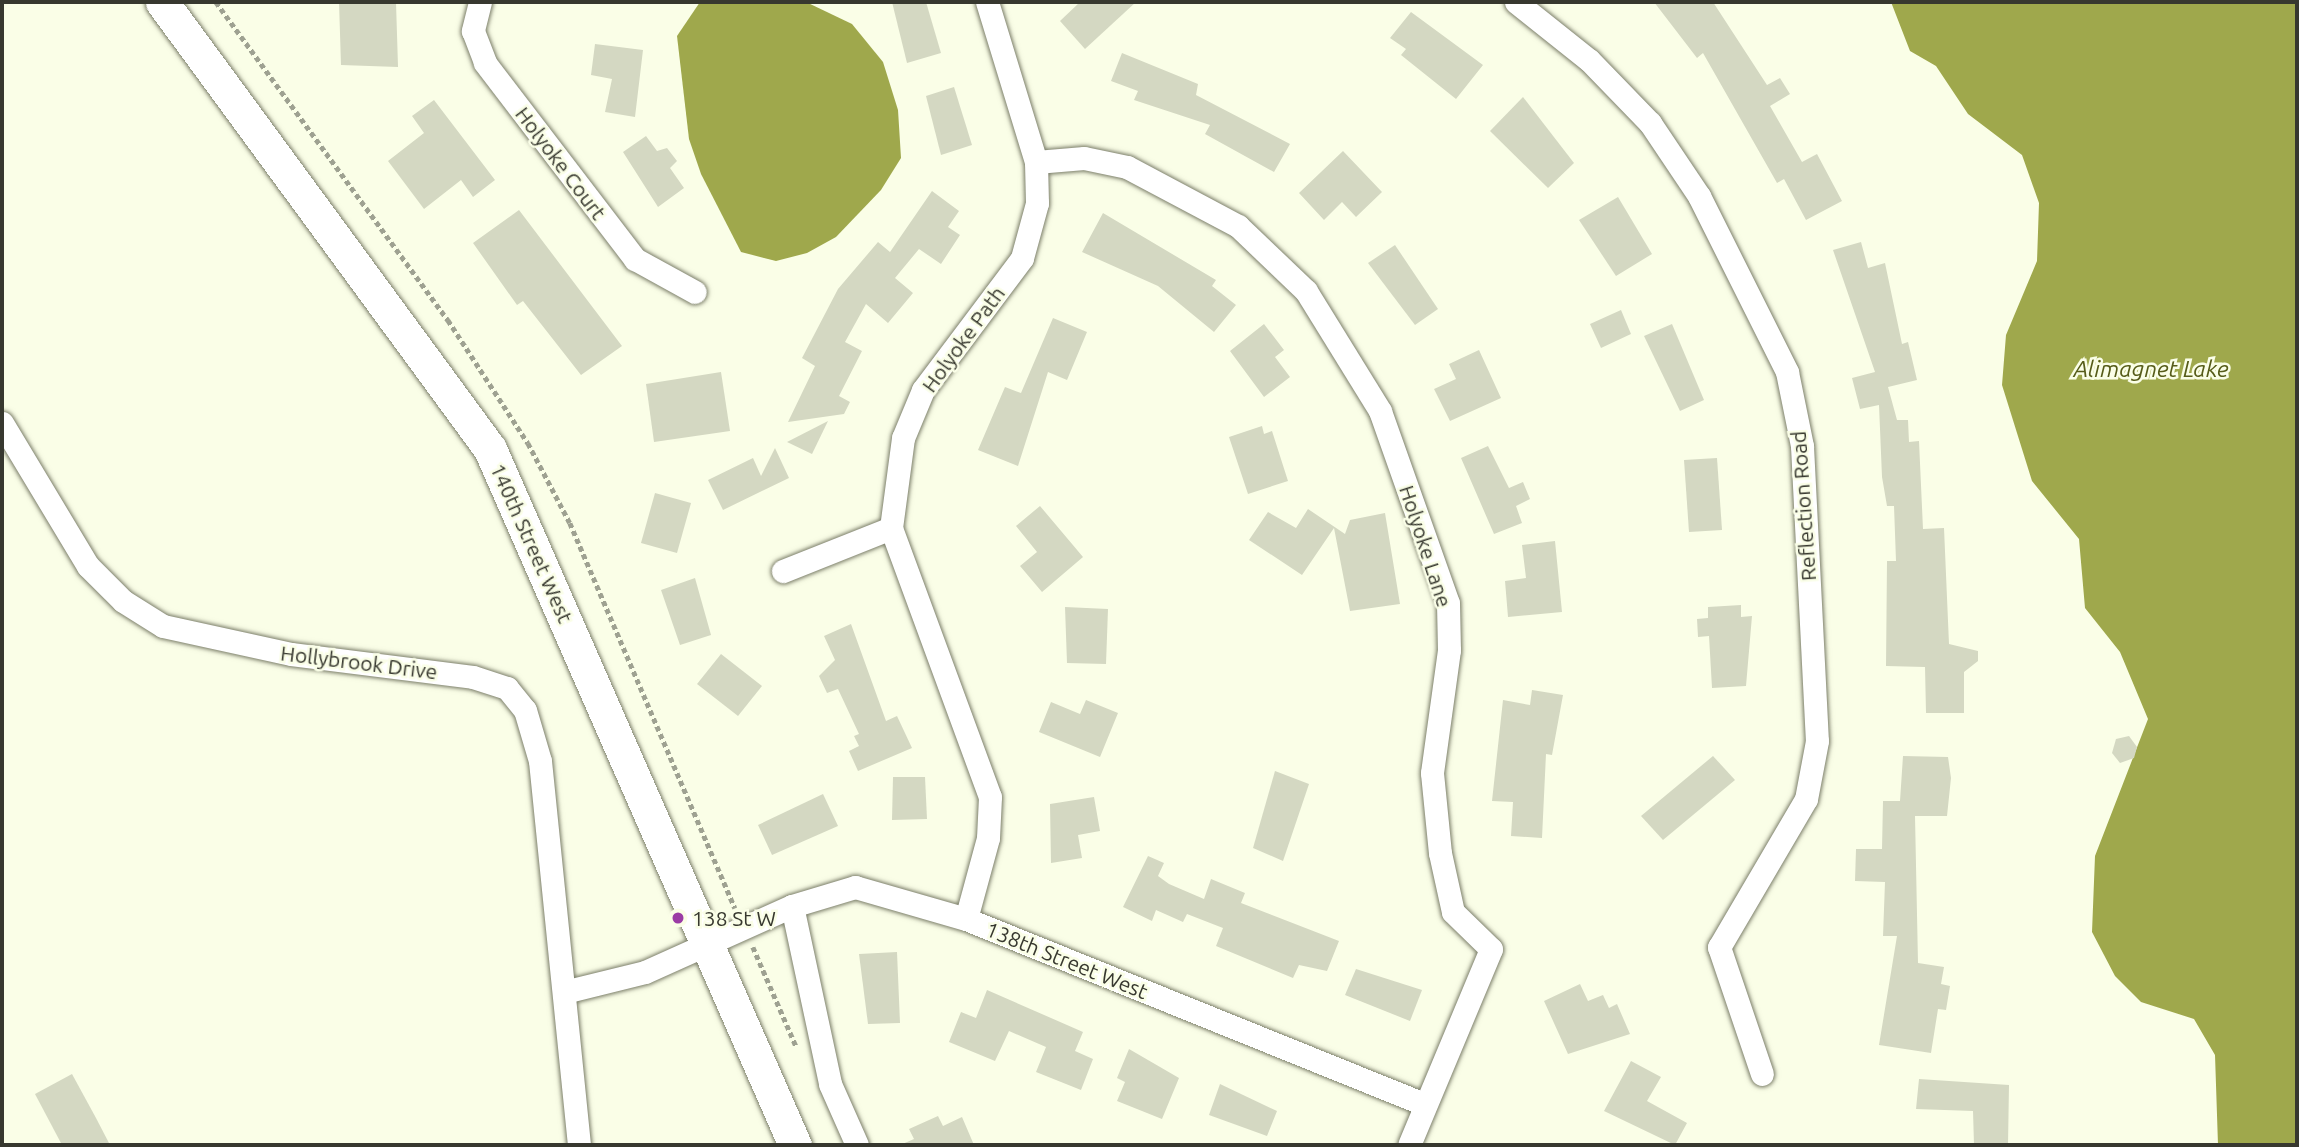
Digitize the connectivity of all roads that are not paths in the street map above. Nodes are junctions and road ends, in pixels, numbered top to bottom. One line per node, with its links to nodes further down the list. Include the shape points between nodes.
1 (162, 2): 12 (street, 140th Street West, via 491,449)
2 (480, 2): 6 (street, Holyoke Court, via 473,31 485,63 635,259)
3 (986, 2): 5 (street, Holyoke Path)
4 (1516, 2): 14 (street, Reflection Road, via 1589,60 1650,123 1699,196 1787,372 1802,446 1817,741 1806,799 1718,947)
5 (1036, 162): 8 (street, Holyoke Path, via 1037,203 1023,258 923,390 903,438); 15 (street, Holyoke Lane, via 1084,158 1127,167 1238,226 1306,291 1380,411 1448,603 1449,650 1432,773 1440,853 1453,912 1491,949)
6 (695, 292)
7 (2, 423): 13 (street, Hollybrook Drive, via 88,566 123,601 163,626 214,641 410,667 507,688 525,710 540,761)
8 (891, 528): 9 (street); 11 (street, Holyoke Path, via 990,797 988,838)
9 (783, 571)
10 (792, 906): 11 (street, 138th Street West, via 855,887 900,895); 12 (street, 138th Street West); 18 (street, via 830,1084)
11 (966, 919): 15 (street, 138th Street West)
12 (706, 943): 13 (street, 138th Street West, via 645,972); 17 (street, 140th Street West)
13 (564, 992): 16 (street, Hollybrook Drive)
14 (1762, 1074)
15 (1423, 1104): 19 (street, Holyoke Lane)
16 (579, 1145)
17 (795, 1145)
18 (858, 1145)
19 (1409, 1145)

